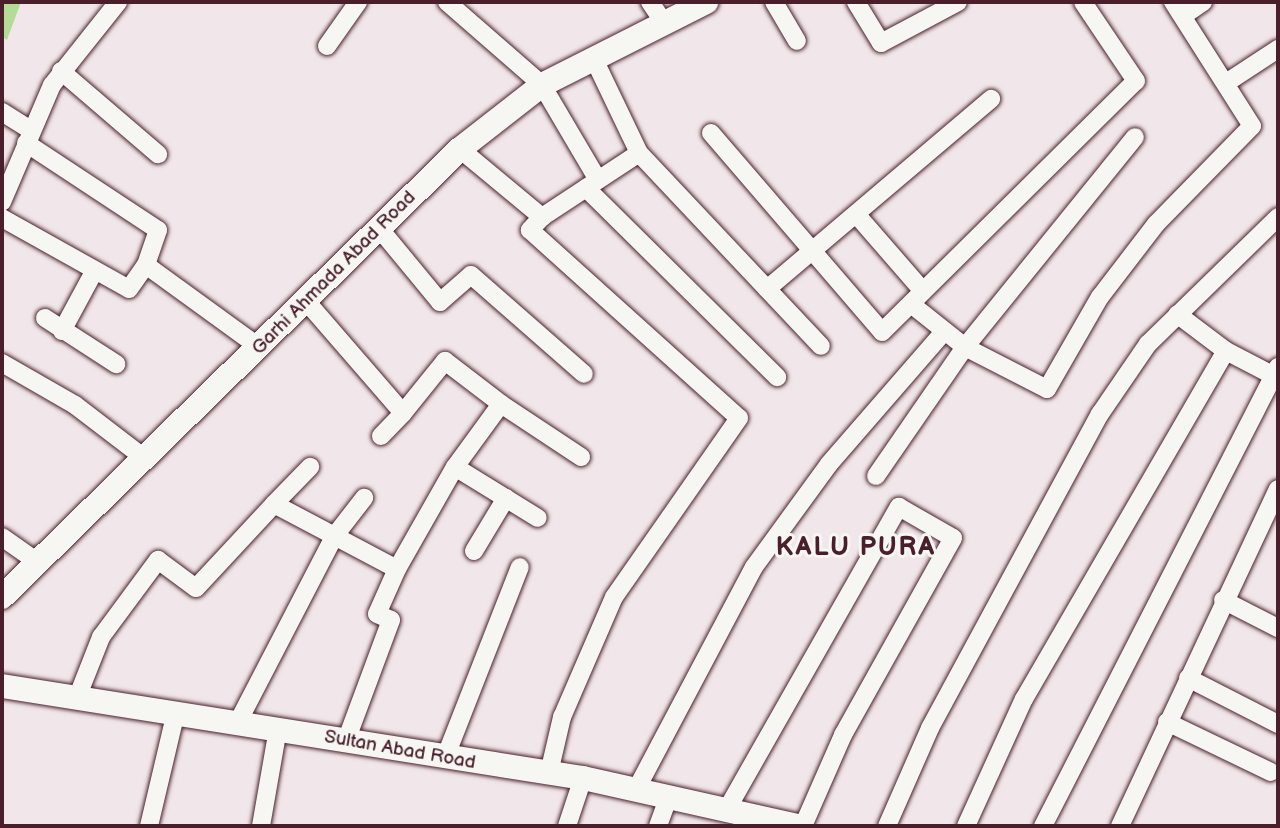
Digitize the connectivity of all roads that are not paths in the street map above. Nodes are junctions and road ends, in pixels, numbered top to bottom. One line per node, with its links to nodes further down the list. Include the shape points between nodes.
1 (118, 2): 16 (street)
2 (358, 2): 13 (street)
3 (447, 2): 18 (street)
4 (706, 2): 11 (street, Garhi Ahmada Abad Road)
5 (774, 2): 12 (street)
6 (856, 2): 7 (street, via 881,43)
7 (957, 2)
8 (1083, 2): 38 (street, via 1136,81)
9 (1203, 2): 10 (street)
10 (1179, 9): 17 (street)
11 (656, 11): 15 (street, Garhi Ahmada Abad Road)
12 (797, 41)
13 (327, 46)
14 (1278, 49): 17 (street)
15 (593, 57): 18 (street, Garhi Ahmada Abad Road); 25 (street)
16 (61, 71): 22 (street); 26 (street)
17 (1226, 83): 46 (street, via 1252,126 1156,224 1100,296 1047,389)
18 (542, 85): 24 (street, Garhi Ahmada Abad Road); 27 (street)
19 (991, 100): 29 (street)
20 (2, 112): 22 (street)
21 (711, 132): 34 (street)
22 (29, 136): 28 (street); 35 (street, via 158,230)
23 (1135, 136): 46 (street)
24 (460, 149): 30 (street); 33 (street, Garhi Ahmada Abad Road)
25 (639, 153): 27 (street); 37 (street)
26 (158, 154)
27 (592, 184): 30 (street); 52 (street)
28 (2, 202)
29 (856, 214): 34 (street); 38 (street)
30 (542, 217): 86 (street, via 530,230 739,418 614,597 562,717)
31 (1278, 217): 40 (street)
32 (2, 218): 36 (street)
33 (379, 229): 39 (street, Garhi Ahmada Abad Road); 51 (street, via 440,302 471,275)
34 (812, 250): 37 (street); 38 (street, via 882,332)
35 (146, 265): 36 (street, via 130,289); 45 (street)
36 (95, 270): 42 (street)
37 (767, 289): 44 (street)
38 (917, 298): 43 (street)
39 (306, 301): 45 (street, Garhi Ahmada Abad Road); 54 (street)
40 (1177, 314): 47 (street); 97 (street, via 1100,414 930,728)
41 (45, 318): 42 (street)
42 (62, 331): 49 (street)
43 (943, 333): 46 (street); 88 (street, via 829,464 754,567)
44 (821, 346)
45 (259, 347): 57 (street, Garhi Ahmada Abad Road)
46 (965, 347): 60 (street)
47 (1226, 351): 50 (street); 98 (street, via 1024,699)
48 (2, 363): 57 (street, via 75,405)
49 (116, 364)
50 (1276, 372): 99 (street)
51 (584, 374)
52 (777, 377)
53 (501, 404): 54 (street, via 446,361); 56 (street); 59 (street)
54 (403, 413): 55 (street)
55 (381, 436)
56 (581, 457)
57 (144, 458): 69 (street, Garhi Ahmada Abad Road)
58 (310, 467): 64 (street)
59 (455, 467): 63 (street); 71 (street)
60 (876, 476)
61 (1278, 489): 73 (street)
62 (364, 498): 67 (street)
63 (506, 498): 65 (street); 68 (street)
64 (274, 504): 67 (street); 77 (street, via 197,588 159,560 101,637)
65 (538, 518)
66 (2, 537): 69 (street)
67 (333, 538): 71 (street); 79 (street)
68 (474, 551)
69 (36, 561): 72 (street, Garhi Ahmada Abad Road)
70 (520, 567): 84 (street)
71 (397, 569): 83 (street, via 377,614 391,620)
72 (2, 597)
73 (1223, 600): 74 (street); 75 (street)
74 (1278, 628)
75 (1188, 678): 80 (street); 81 (street)
76 (2, 686): 77 (street, Sultan Abad Road)
77 (77, 698): 78 (street, Sultan Abad Road)
78 (176, 712): 79 (street, Sultan Abad Road); 91 (street)
79 (238, 722): 82 (street, Sultan Abad Road)
80 (1167, 722): 85 (street); 100 (street)
81 (1278, 724)
82 (278, 729): 83 (street, Sultan Abad Road); 92 (street)
83 (346, 741): 84 (street, Sultan Abad Road)
84 (445, 758): 86 (street, Sultan Abad Road)
85 (1271, 772)
86 (549, 773): 87 (street, Sultan Abad Road)
87 (583, 778): 88 (street, Sultan Abad Road); 93 (street)
88 (637, 788): 89 (street, Sultan Abad Road)
89 (670, 795): 90 (street, Sultan Abad Road); 94 (street)
90 (726, 811): 95 (street, Sultan Abad Road); 96 (street, via 899,507 953,537 843,735)
91 (149, 826)
92 (261, 826)
93 (567, 826)
94 (658, 826)
95 (797, 826)
96 (803, 826)
97 (887, 826)
98 (966, 826)
99 (1043, 826)
100 (1120, 826)

